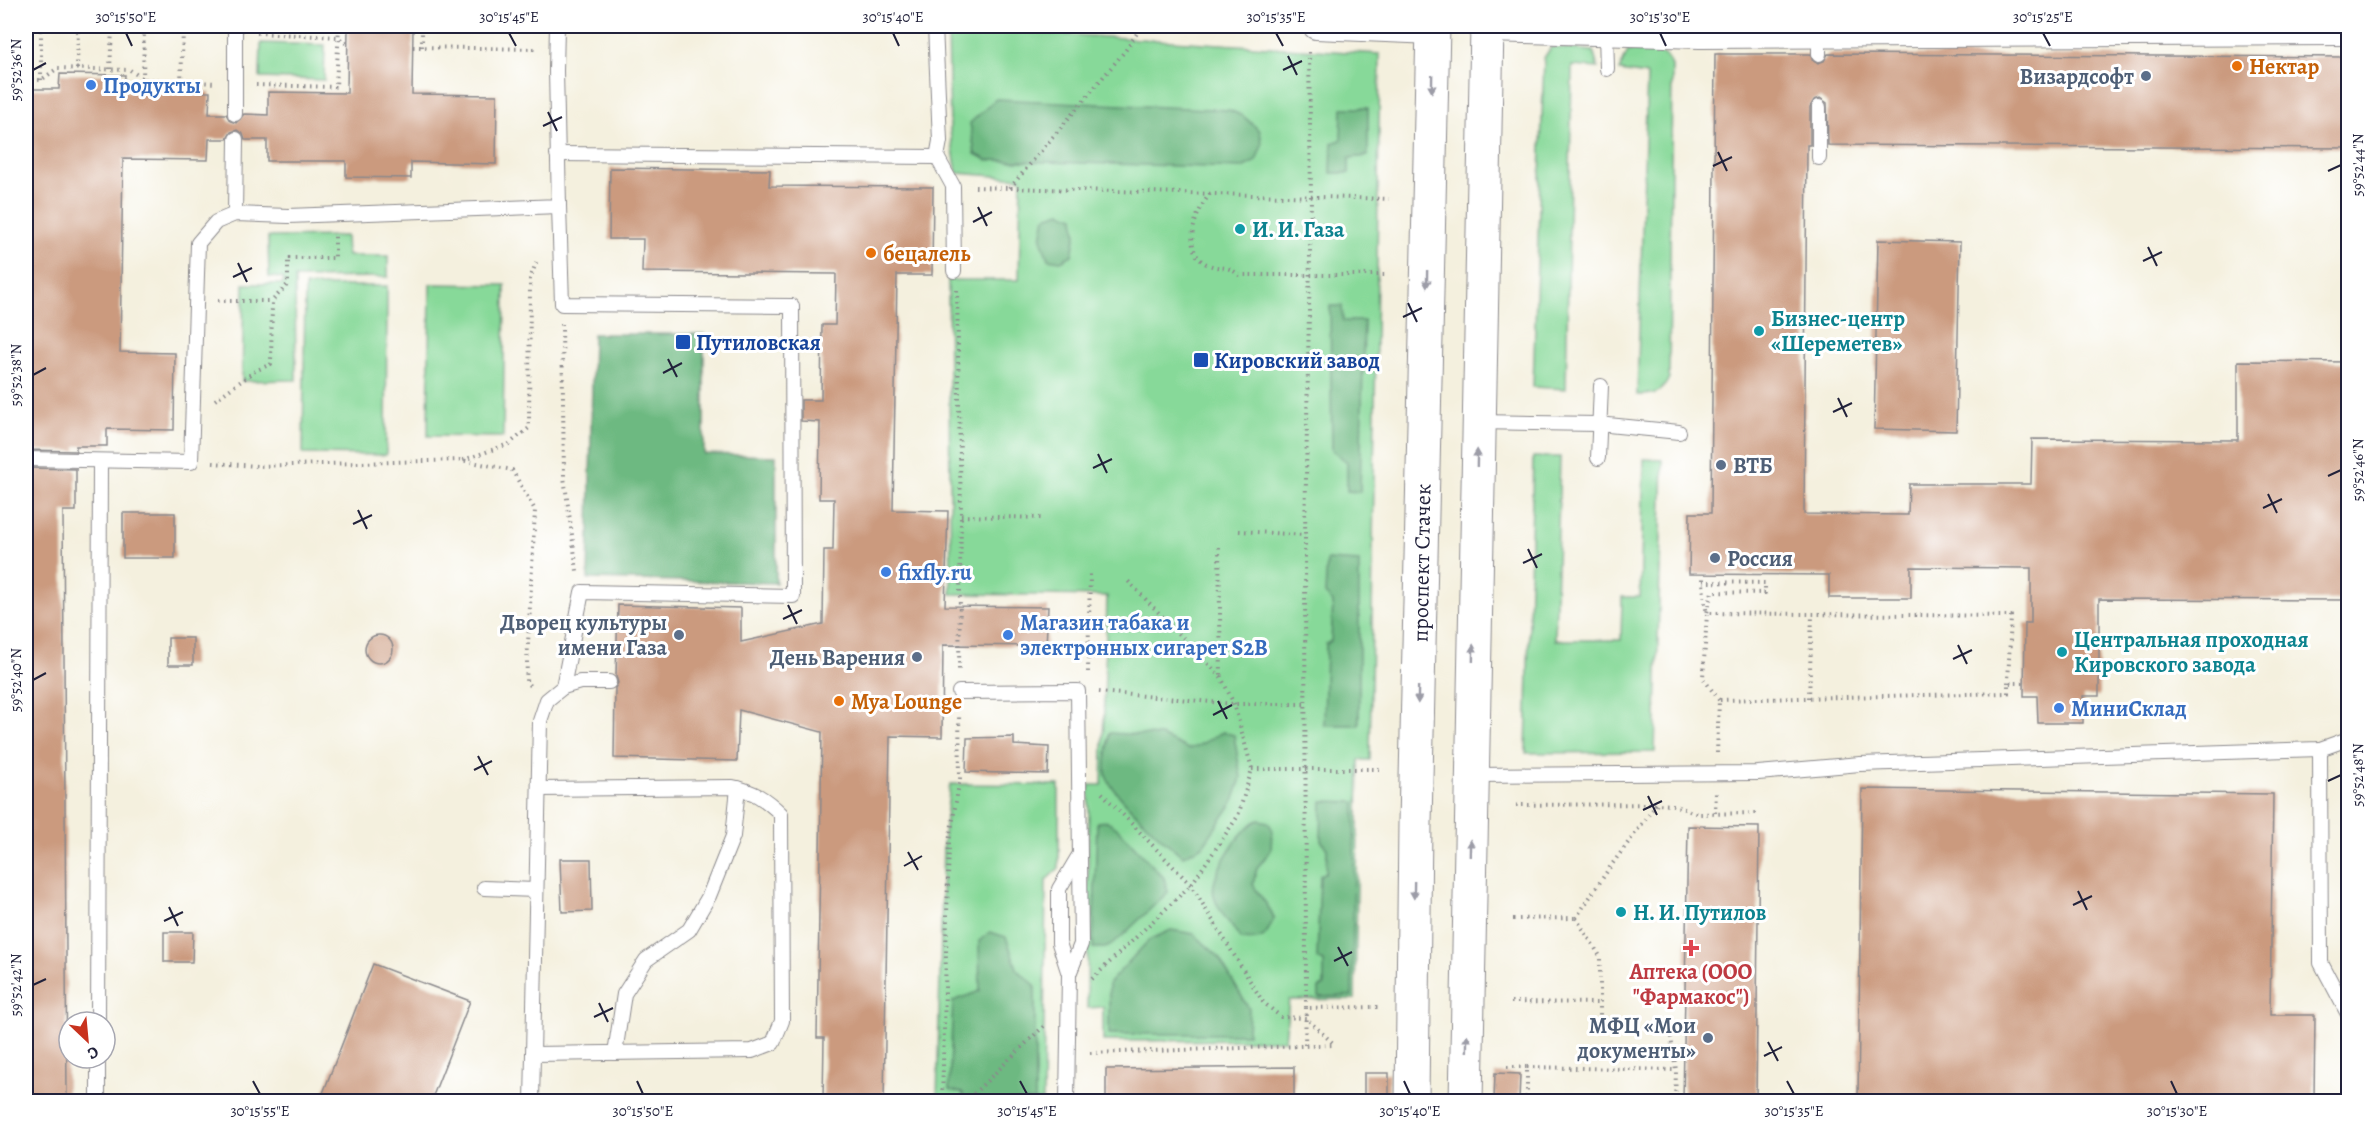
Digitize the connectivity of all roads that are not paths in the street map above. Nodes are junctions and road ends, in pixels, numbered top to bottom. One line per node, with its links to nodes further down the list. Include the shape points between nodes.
1 (557, 26): 15 (lane)
2 (935, 26): 16 (lane)
3 (1487, 27): 8 (street); 22 (main road)
4 (1433, 28): 10 (street); 48 (main road, проспект Стачек, one-way to 48, via 1415,812)
5 (235, 29): 13 (lane)
6 (1677, 30): 7 (street); 8 (street)
7 (1752, 30): 9 (street, via 1819,44)
8 (1606, 32): 11 (lane)
9 (2349, 32)
10 (1312, 34)
11 (1607, 69)
12 (1819, 107): 17 (lane)
13 (236, 114)
14 (236, 139): 19 (lane)
15 (557, 154): 16 (lane); 18 (lane)
16 (938, 157): 20 (lane, via 953,186)
17 (1819, 158)
18 (559, 206): 19 (lane); 29 (lane, via 562,304 792,306 793,596 582,592)
19 (235, 214): 27 (lane, via 216,222 198,243 191,462)
20 (954, 272)
21 (1601, 386): 23 (lane)
22 (1477, 422): 23 (lane); 33 (main road, one-way to 22)
23 (1598, 424): 24 (lane); 25 (lane)
24 (1679, 432)
25 (1598, 458)
26 (26, 459): 27 (lane)
27 (100, 461): 40 (lane)
28 (609, 682): 29 (lane, via 580,682)
29 (563, 687): 35 (lane, via 547,700 540,721)
30 (959, 692): 36 (lane, via 1082,691)
31 (2349, 739): 32 (lane)
32 (2320, 749): 33 (lane, via 1860,764 1716,774); 41 (lane, via 2321,963)
33 (1471, 775): 49 (main road, one-way to 33)
34 (738, 788): 35 (lane); 42 (lane, via 733,836 710,896 689,930 646,960 624,994); 42 (lane, via 767,800 781,814 782,1021 773,1043 752,1052)
35 (539, 789): 38 (lane)
36 (1079, 856): 39 (lane, via 1081,944); 39 (lane, via 1059,889 1059,943)
37 (484, 888): 38 (lane)
38 (536, 890): 43 (lane)
39 (1069, 974): 47 (lane)
40 (98, 1010)
41 (2349, 1014)
42 (615, 1053): 43 (lane)
43 (533, 1054): 46 (lane)
44 (98, 1070): 45 (lane)
45 (98, 1101)
46 (532, 1101)
47 (1067, 1101)
48 (1413, 1101)
49 (1466, 1101)

